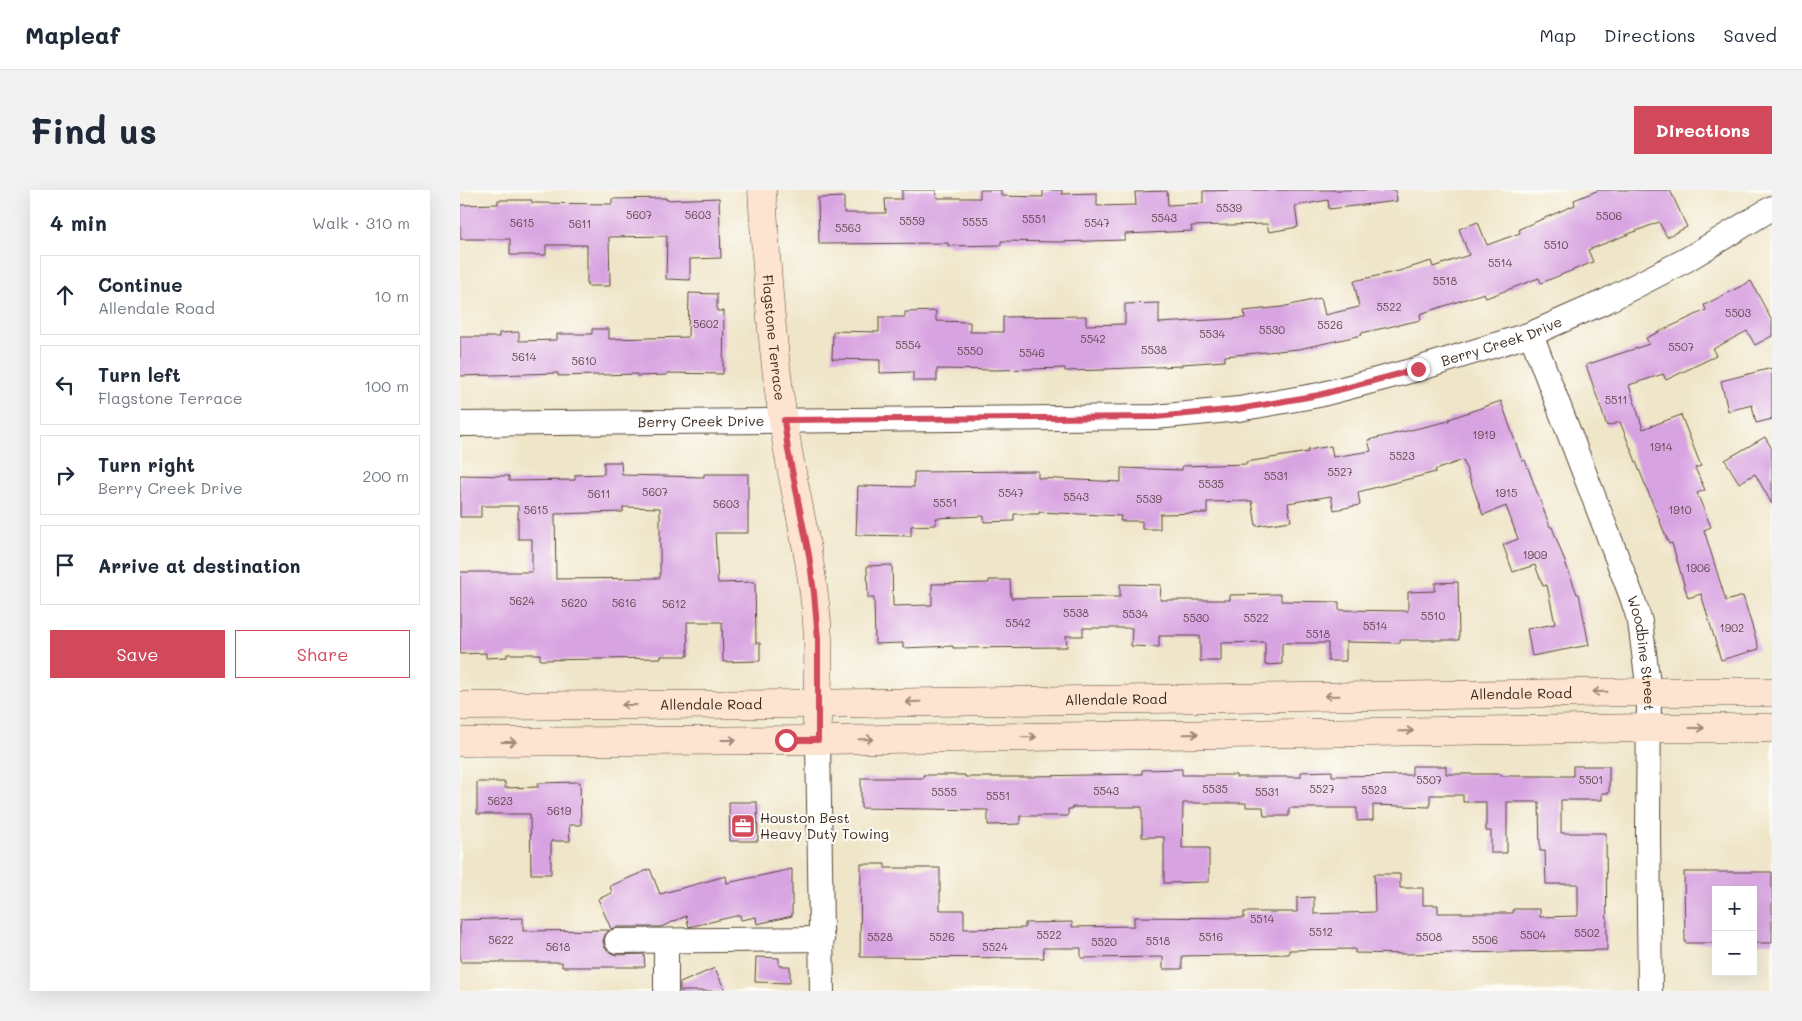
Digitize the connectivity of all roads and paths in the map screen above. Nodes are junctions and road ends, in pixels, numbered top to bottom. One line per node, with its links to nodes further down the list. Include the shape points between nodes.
1 (762, 190): 4 (main road, Flagstone Terrace, via 766,271)
2 (1772, 208): 3 (street, Berry Creek Drive, via 1686,260)
3 (1531, 334): 4 (street, Berry Creek Drive, via 1319,395 1239,409 1155,417); 6 (street, Woodbine Street, via 1632,597 1640,622)
4 (784, 420): 5 (street, Berry Creek Drive); 10 (main road, Flagstone Terrace, via 814,593 818,639)
5 (460, 424)
6 (1649, 692): 7 (main road, Allendale Road); 8 (main road, Allendale Road, one-way to 8); 13 (street, Woodbine Street)
7 (1772, 692)
8 (1372, 696): 9 (main road, Allendale Road, one-way to 9); 15 (main road)
9 (1096, 699): 10 (main road, Allendale Road, one-way to 10); 16 (main road)
10 (817, 704): 12 (main road, Allendale Road, one-way to 12); 17 (main road, Flagstone Terrace)
11 (460, 706): 12 (main road, Allendale Road)
12 (542, 706): 19 (main road)
13 (1648, 728): 14 (main road, one-way to 14); 15 (main road, one-way to 13); 25 (street, Woodbine Street)
14 (1772, 728)
15 (1372, 732): 16 (main road, one-way to 15)
16 (1096, 736): 17 (main road, one-way to 16)
17 (818, 740): 19 (main road, one-way to 17); 20 (street, Flagstone Terrace)
18 (460, 742): 19 (main road, one-way to 19)
19 (542, 742)
20 (822, 939): 21 (street); 24 (street, Flagstone Terrace)
21 (666, 941): 22 (street); 23 (street)
22 (617, 942)
23 (666, 991)
24 (822, 991)
25 (1650, 991)

